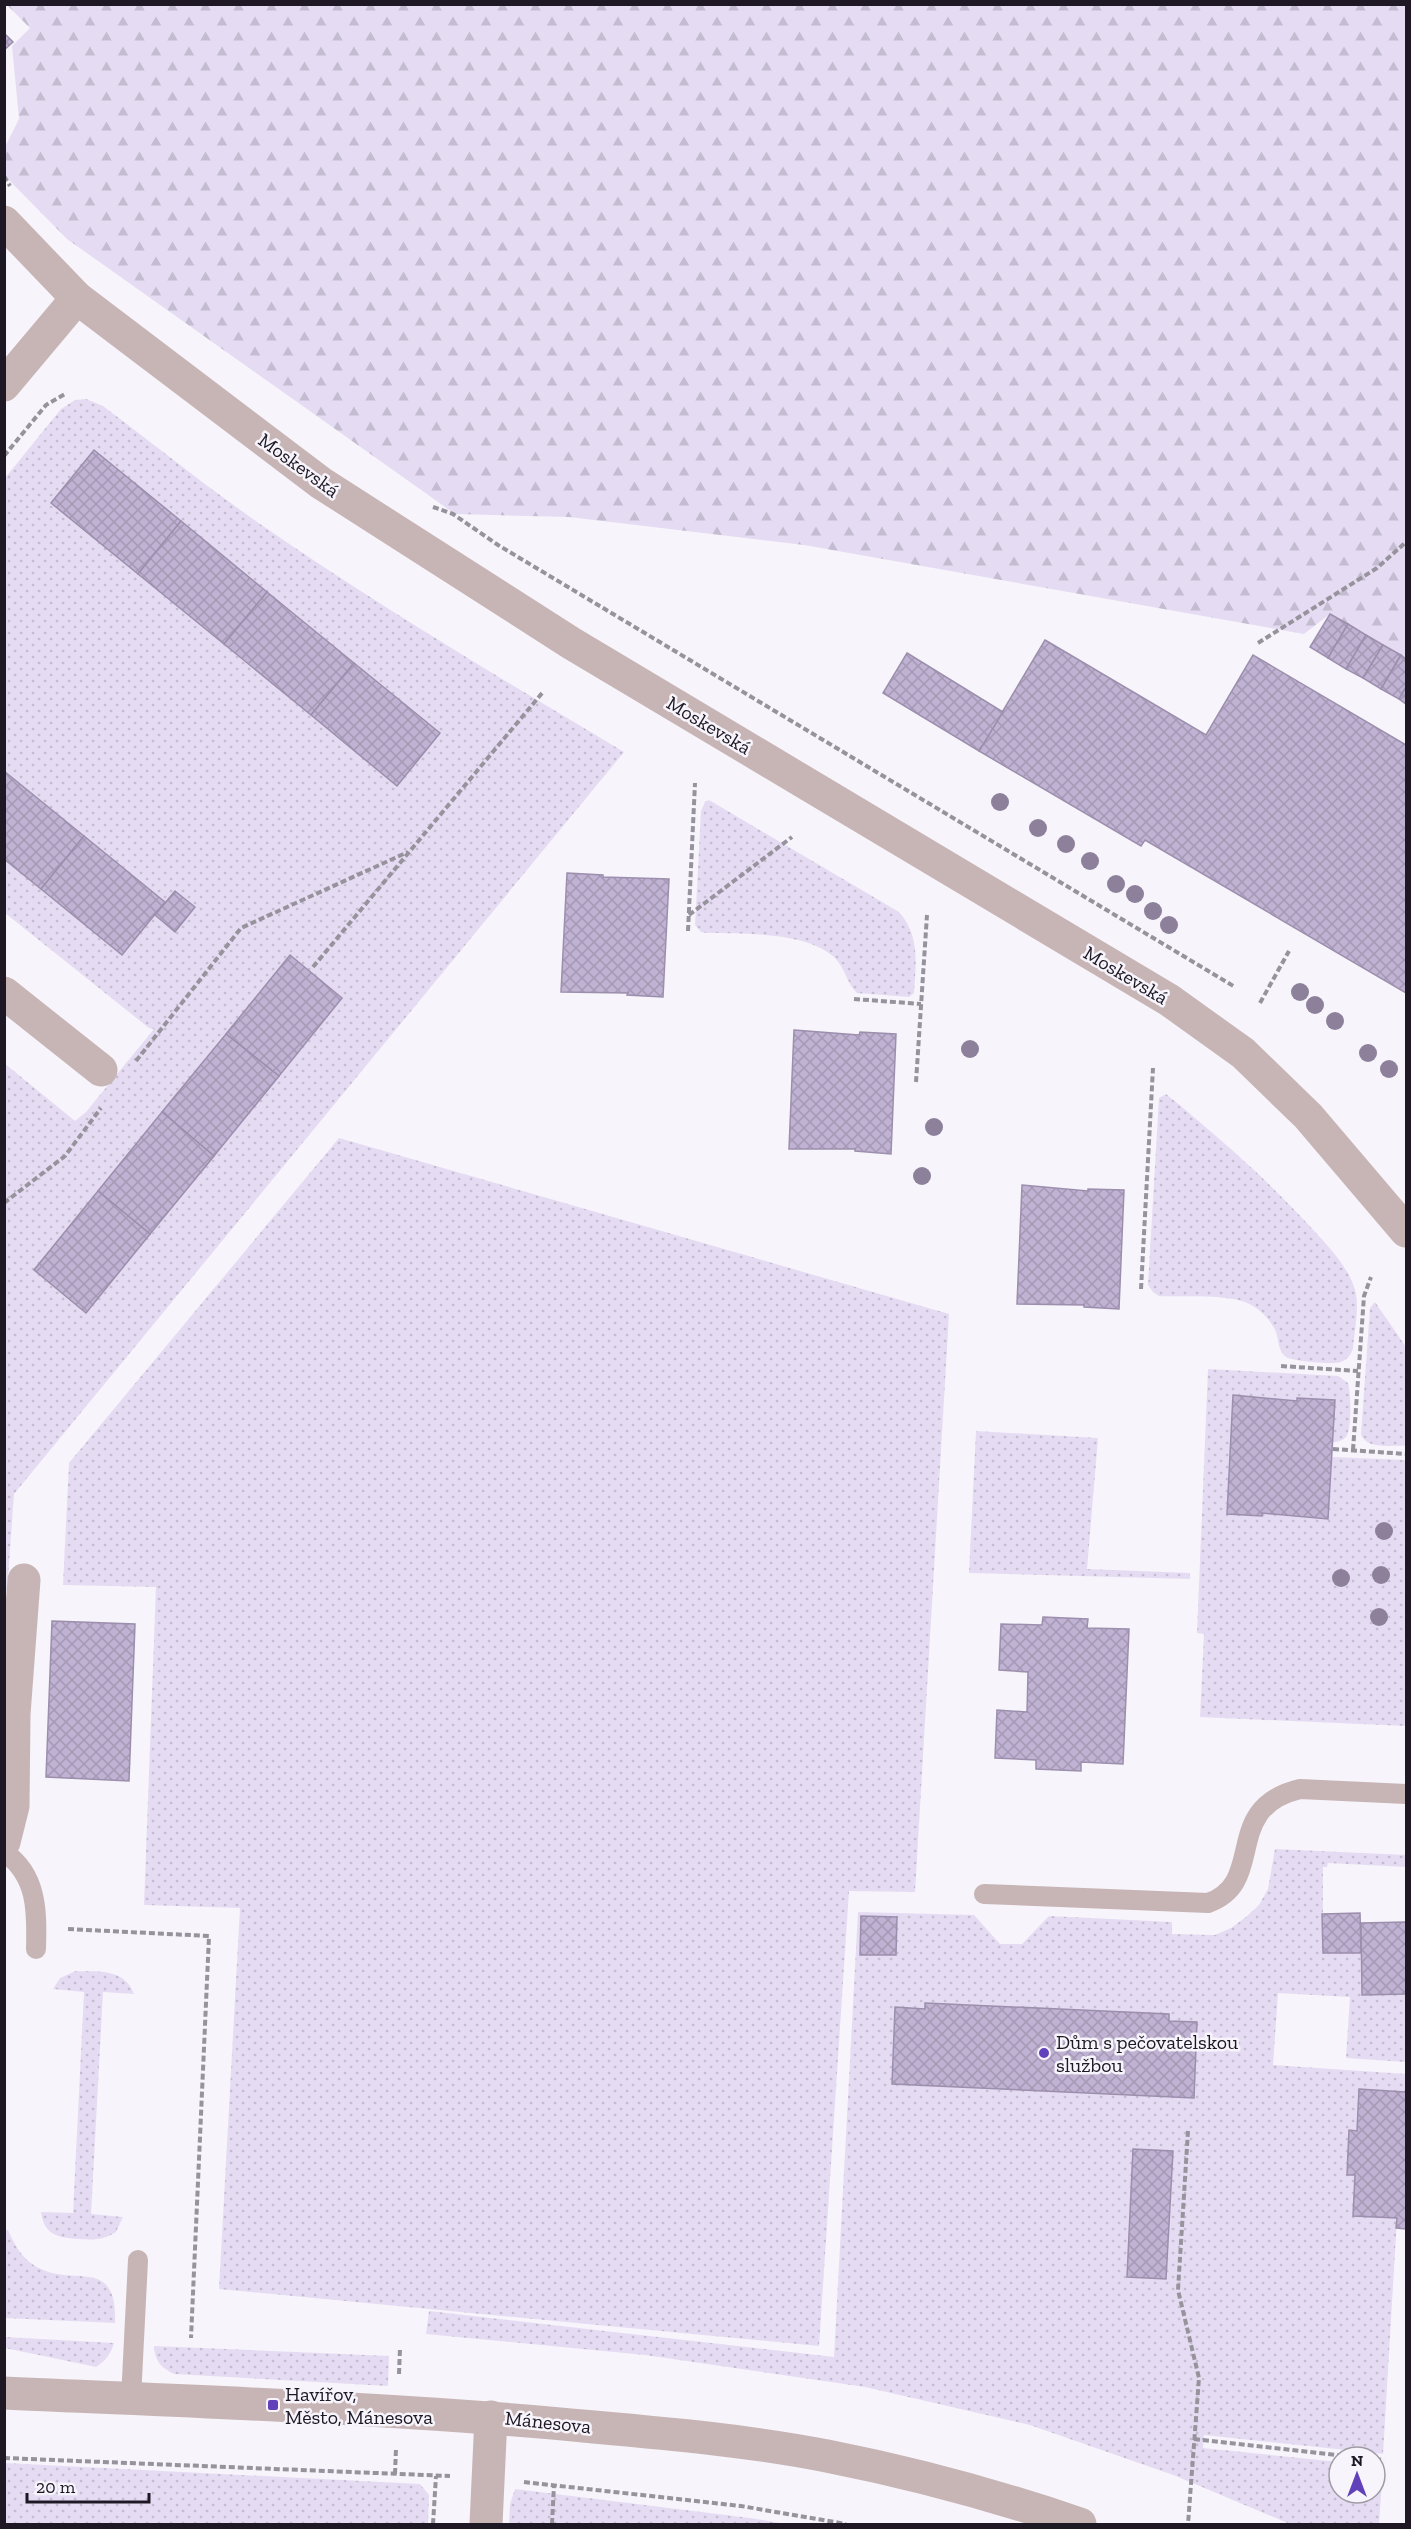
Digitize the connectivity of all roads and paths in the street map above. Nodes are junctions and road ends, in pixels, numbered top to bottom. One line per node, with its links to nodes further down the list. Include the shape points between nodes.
1 (4, 222): 2 (street, Moskevská)
2 (77, 298): 3 (street); 28 (street, Moskevská, via 321,483 571,643 1168,1000 1243,1053 1308,1116)
3 (4, 385)
4 (65, 394): 5 (path, via 46,405)
5 (4, 456)
6 (1407, 542): 8 (path, via 1377,568)
7 (498, 544): 18 (path)
8 (1258, 643)
9 (543, 692): 12 (path)
10 (695, 783): 13 (path)
11 (792, 837): 13 (path)
12 (408, 852): 17 (path); 23 (path, via 241,927)
13 (689, 915): 15 (path)
14 (927, 915): 22 (path)
15 (688, 931)
16 (1289, 951): 21 (path)
17 (313, 967)
18 (1235, 987)
19 (4, 993): 26 (street)
20 (854, 999): 22 (path)
21 (1260, 1003)
22 (921, 1004): 25 (path)
23 (134, 1063)
24 (1153, 1068): 30 (path)
25 (916, 1082)
26 (104, 1085): 27 (path, via 65,1156)
27 (4, 1203)
28 (1407, 1231)
29 (1371, 1277): 32 (path, via 1364,1296)
30 (1141, 1289)
31 (1281, 1366): 32 (path)
32 (1358, 1371): 34 (path)
33 (1333, 1449): 34 (path)
34 (1353, 1450): 35 (path)
35 (1407, 1454)
36 (24, 1580): 38 (street, via 13,1806)
37 (1407, 1794): 40 (lane, via 1300,1789 1282,1793 1267,1802 1253,1821 1232,1889 1208,1903)
38 (4, 1842)
39 (4, 1852): 41 (lane, via 29,1881 36,1901)
40 (984, 1894)
41 (36, 1927): 42 (lane); 45 (path, via 209,1936)
42 (36, 1949)
43 (1188, 2131): 49 (path, via 1178,2290 1199,2378)
44 (138, 2260): 47 (lane)
45 (191, 2338)
46 (4, 2393): 47 (street, Mánesova)
47 (131, 2399): 48 (street, Mánesova)
48 (491, 2417): 53 (street); 59 (street, Mánesova, via 730,2440 826,2456 925,2478)
49 (1194, 2439): 50 (path); 60 (path)
50 (1327, 2454)
51 (4, 2458): 52 (path)
52 (436, 2476): 53 (path); 55 (path)
53 (488, 2478): 54 (path); 56 (street)
54 (554, 2485): 57 (path); 58 (path, via 741,2506)
55 (433, 2524)
56 (486, 2524)
57 (552, 2524)
58 (846, 2524)
59 (1080, 2524)
60 (1188, 2524)

